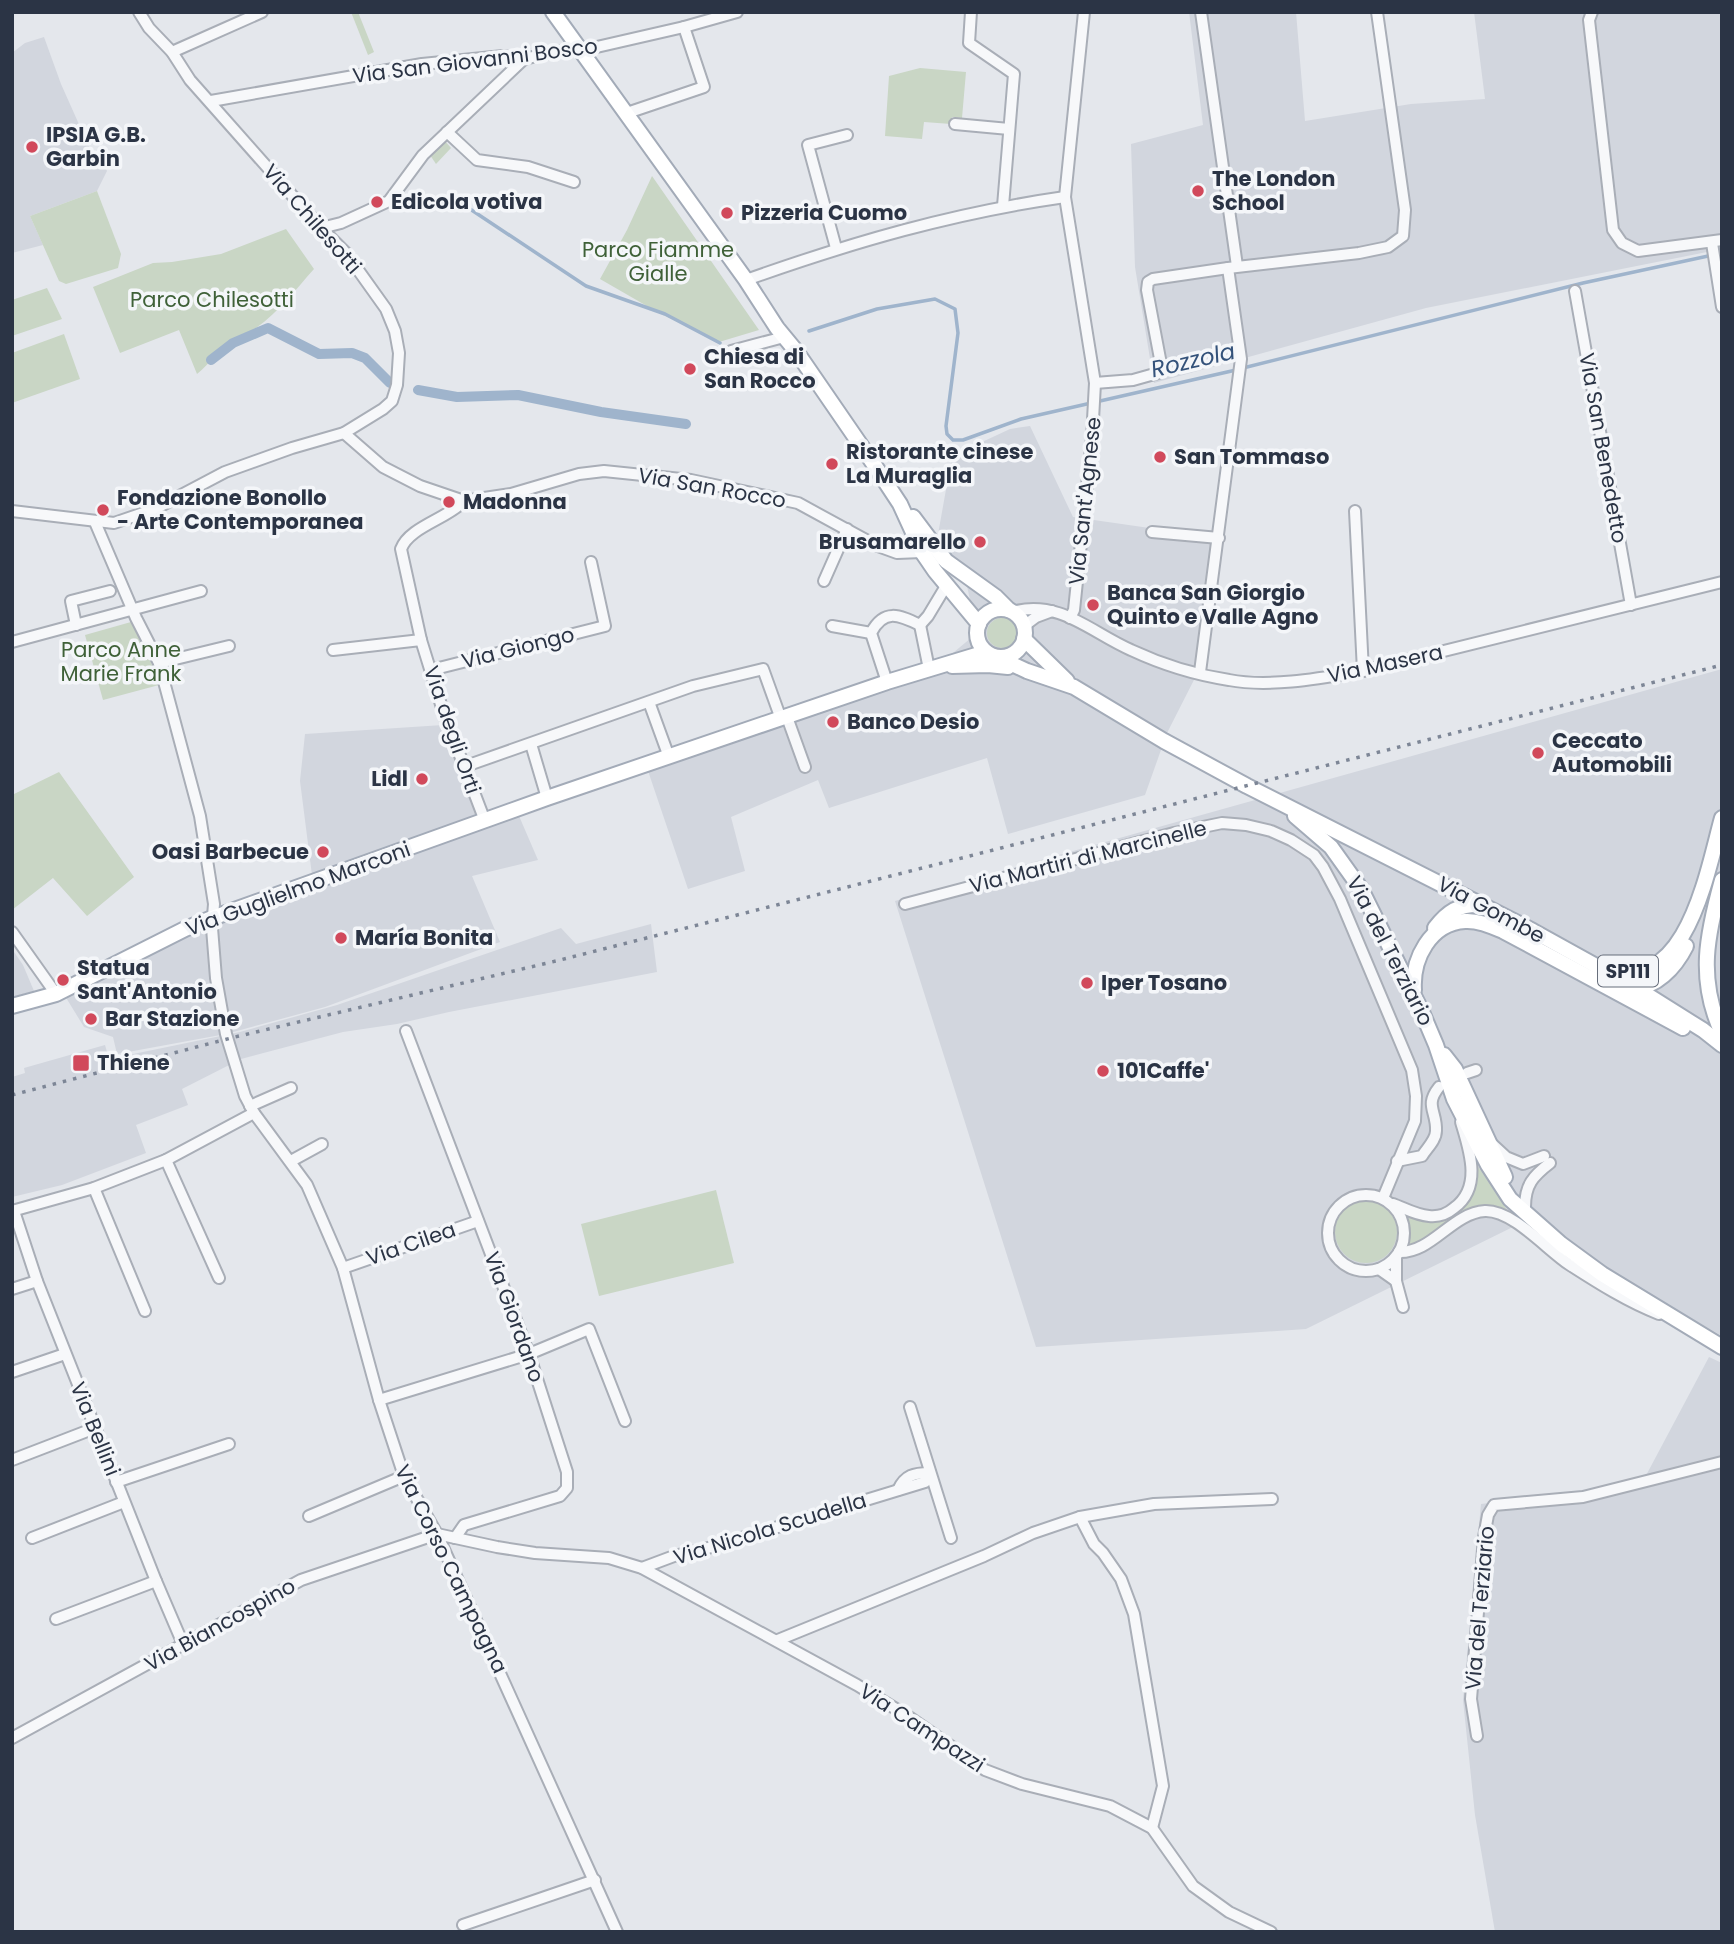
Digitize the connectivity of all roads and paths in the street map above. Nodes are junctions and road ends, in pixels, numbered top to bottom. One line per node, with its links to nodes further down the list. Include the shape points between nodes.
1 (139, 12): 14 (street, Via Chilesotti)
2 (262, 12): 14 (street)
3 (553, 12): 13 (main road)
4 (691, 12): 11 (street)
5 (737, 12): 11 (street, Via San Giovanni Bosco)
6 (971, 12): 19 (street, via 969,43 1014,74)
7 (1084, 12): 23 (street, Via Sant'Agnese)
8 (1201, 12): 28 (street)
9 (1377, 12): 28 (street, via 1405,210 1404,236 1388,247 1359,253)
10 (1592, 12): 27 (street, via 1589,20 1613,230 1622,243 1638,251)
11 (699, 24): 12 (street, Via San Giovanni Bosco)
12 (684, 27): 13 (street, Via San Giovanni Bosco); 17 (street, via 704,87)
13 (581, 49): 15 (street, Via San Giovanni Bosco); 17 (main road)
14 (172, 52): 16 (street, Via Chilesotti)
15 (524, 59): 16 (street, Via San Giovanni Bosco, via 503,56 422,64); 20 (street)
16 (211, 101): 25 (street, Via Chilesotti)
17 (627, 113): 29 (main road)
18 (955, 124): 19 (street)
19 (1009, 129): 24 (street)
20 (447, 132): 22 (street, via 477,160 528,167); 25 (street, via 388,201)
21 (847, 135): 26 (street, via 808,145)
22 (574, 182)
23 (1065, 198): 24 (street); 34 (street, Via Sant'Agnese)
24 (1003, 206): 26 (street)
25 (321, 228): 35 (street, Via Chilesotti, via 346,253 386,309 399,353 392,401)
26 (836, 248): 29 (street)
27 (1716, 249): 31 (street)
28 (1232, 267): 34 (street, via 1148,282 1161,364 1158,373); 43 (street, via 1241,359)
29 (746, 280): 32 (main road)
30 (1575, 291): 52 (street, Via San Benedetto)
31 (1722, 307)
32 (784, 337): 33 (street); 37 (main road)
33 (731, 352)
34 (1095, 383): 56 (street, Via Sant'Agnese)
35 (344, 433): 36 (street, Via San Rocco, via 383,467); 40 (street, Via Chilesotti, via 226,472 155,509 114,523)
36 (464, 501): 41 (street, Via San Rocco, via 604,471 691,480 798,503); 63 (street, Via degli Orti, via 402,545)
37 (900, 504): 44 (main road); 46 (main road)
38 (12, 511): 40 (street, Via Chilesotti)
39 (1355, 511): 72 (street)
40 (95, 522): 53 (street, Via Corso Campagna)
41 (847, 529): 44 (street, Via San Rocco, via 897,553); 47 (street)
42 (1152, 532): 43 (street)
43 (1219, 538): 73 (street)
44 (922, 552): 46 (street, Via San Rocco); 49 (main road)
45 (591, 562): 70 (street, Via Giongo, via 605,626)
46 (949, 564): 49 (street); 54 (main road)
47 (824, 582)
48 (1722, 582): 52 (street, Via Masera)
49 (950, 590): 58 (street); 60 (main road)
50 (110, 591): 57 (street, via 71,601)
51 (201, 591): 53 (street)
52 (1631, 605): 72 (street, Via Masera)
53 (132, 610): 57 (street); 68 (street, Via Corso Campagna)
54 (1011, 611): 55 (street, Via Masera, via 1029,607); 60 (main road, Via Guglielmo Marconi, via 991,611); 62 (main road, Via Guglielmo Marconi, via 1020,618)
55 (1054, 611): 56 (street, Via Masera); 62 (street, via 1036,617)
56 (1070, 618): 73 (street, Via Masera, via 1130,650)
57 (76, 625): 64 (street)
58 (920, 625): 61 (street, via 884,617); 69 (street)
59 (832, 626): 61 (street)
60 (978, 628): 67 (main road, via 978,641); 69 (main road, Via Guglielmo Marconi, via 970,642)
61 (871, 633): 74 (street)
62 (1024, 633): 67 (main road, Via Guglielmo Marconi, via 1014,653); 75 (main road, Via Guglielmo Marconi, via 1047,664)
63 (421, 640): 66 (street, Via degli Orti); 70 (street, Via degli Orti)
64 (12, 642)
65 (229, 646): 68 (street)
66 (333, 650)
67 (991, 654): 69 (main road, Via Guglielmo Marconi); 71 (main road, Via Guglielmo Marconi)
68 (159, 663): 91 (street, Via Corso Campagna, via 200,816 214,904)
69 (933, 668): 71 (main road, Via Guglielmo Marconi, via 988,665); 74 (main road, Via Guglielmo Marconi)
70 (431, 670): 80 (street, Via degli Orti)
71 (1027, 671): 75 (main road, Via Guglielmo Marconi)
72 (1363, 671): 73 (street, Via Masera, via 1255,682)
73 (1200, 673)
74 (887, 682): 77 (main road, Via Guglielmo Marconi)
75 (1074, 687): 82 (main road, Via Guglielmo Marconi)
76 (649, 702): 77 (street, via 763,669); 78 (street); 79 (street)
77 (784, 718): 79 (main road, Via Guglielmo Marconi); 81 (street)
78 (531, 744): 80 (street); 83 (street)
79 (669, 757): 83 (main road, Via Guglielmo Marconi)
80 (463, 767): 86 (street, Via degli Orti)
81 (805, 767)
82 (1252, 789): 84 (main road, Via Gombe)
83 (547, 798): 86 (main road, Via Guglielmo Marconi)
84 (1278, 803): 90 (main road, Via Gombe); 98 (main road, Via del Terziario, via 1332,847 1350,870)
85 (1722, 818): 89 (main road, SP111)
86 (485, 821): 91 (main road, Via Guglielmo Marconi)
87 (1722, 880): 101 (main road, via 1706,943 1707,982)
88 (905, 904): 112 (street, Via Martiri di Marcinelle, via 1222,823 1271,831 1291,840 1323,867 1412,1070 1415,1121)
89 (1698, 904): 92 (main road, SP111, via 1670,953 1635,972 1611,967); 96 (main road, SP111, via 1689,939 1671,969)
90 (1485, 906): 92 (main road, Via Gombe); 94 (main road, via 1451,911)
91 (212, 918): 97 (main road, Via Guglielmo Marconi); 107 (street, Via Corso Campagna, via 226,1034)
92 (1533, 931): 96 (main road, Via Gombe)
93 (12, 932): 97 (street)
94 (1421, 950): 95 (main road, via 1450,924 1473,921 1503,931); 98 (main road, via 1413,976)
95 (1588, 976): 96 (main road); 103 (main road)
96 (1636, 988): 103 (main road, Via Gombe)
97 (56, 994): 99 (main road, Via Guglielmo Marconi)
98 (1415, 994): 102 (main road, Via del Terziario)
99 (12, 1006)
100 (407, 1031): 117 (street, Via Giordano)
101 (1722, 1033)
102 (1436, 1045): 106 (main road, Via del Terziario); 108 (main road, Via del Terziario, via 1455,1069)
103 (1722, 1046)
104 (1439, 1087): 112 (street, via 1431,1102 1433,1142 1422,1156)
105 (291, 1088): 107 (street)
106 (1454, 1099): 114 (street, Via del Terziario, via 1471,1161 1471,1181 1464,1199 1451,1211 1436,1216 1418,1214); 116 (main road, Via del Terziario, via 1498,1181 1510,1199)
107 (252, 1110): 110 (street); 111 (street, Via Corso Campagna)
108 (1489, 1140): 116 (main road, Via del Terziario); 116 (street, via 1506,1157 1523,1164 1547,1160 1526,1190)
109 (322, 1144): 111 (street)
110 (166, 1160): 113 (street); 121 (street)
111 (291, 1161): 119 (street, Via Corso Campagna, via 307,1185)
112 (1396, 1161): 114 (street, Via Martiri di Marcinelle)
113 (94, 1188): 115 (street); 126 (street)
114 (1387, 1200): 118 (street, via 1398,1211 1405,1231); 120 (street, via 1371,1194 1348,1198 1333,1213 1327,1233 1332,1250 1346,1266)
115 (13, 1211): 122 (street, Via Bellini)
116 (1529, 1214): 127 (main road, Via del Terziario, via 1602,1274)
117 (478, 1221): 119 (street, Via Cilea); 130 (street, Via Giordano)
118 (1398, 1254): 120 (street); 123 (street); 127 (street, Via del Terziario, via 1410,1252 1478,1213 1502,1214 1586,1276)
119 (343, 1268): 132 (street, Via Corso Campagna)
120 (1378, 1269): 123 (street)
121 (219, 1278)
122 (37, 1281): 124 (street); 129 (street, Via Bellini)
123 (1396, 1281): 125 (street)
124 (12, 1289)
125 (1403, 1307)
126 (145, 1311)
127 (1676, 1321): 128 (main road, Via del Terziario)
128 (1722, 1347)
129 (65, 1354): 131 (street); 135 (street, Via Bellini)
130 (529, 1354): 132 (street); 134 (street, via 589,1329); 148 (street, Via Giordano, via 568,1472 567,1488 560,1496 464,1525)
131 (12, 1372)
132 (379, 1400): 140 (street, Via Corso Campagna)
133 (910, 1407): 139 (street)
134 (625, 1421)
135 (95, 1428): 137 (street); 141 (street, Via Bellini)
136 (229, 1444): 141 (street)
137 (12, 1460)
138 (1722, 1462): 155 (street, Via del Terziario, via 1583,1497 1494,1505 1484,1537 1471,1699)
139 (930, 1473): 149 (street); 150 (street, Via Nicola Scudella, via 915,1473 904,1479 898,1490)
140 (404, 1476): 144 (street); 146 (street, Via Corso Campagna)
141 (116, 1482): 143 (street, Via Bellini)
142 (1272, 1499): 145 (street, via 1154,1504)
143 (124, 1502): 147 (street); 151 (street, Via Bellini)
144 (309, 1516)
145 (1080, 1517): 153 (street); 157 (street, via 1121,1579 1134,1614 1163,1786)
146 (437, 1534): 148 (street, Via Campazzi); 154 (street, Via Biancospino, via 301,1580); 158 (street, Via Corso Campagna)
147 (33, 1538)
148 (455, 1538): 150 (street, Via Campazzi, via 535,1553 609,1558)
149 (951, 1538)
150 (642, 1568): 153 (street, Via Campazzi)
151 (156, 1581): 152 (street); 154 (street, Via Bellini)
152 (56, 1619)
153 (778, 1640): 157 (street, Via Campazzi, via 899,1710 985,1770 1110,1806)
154 (183, 1644): 156 (street, Via Biancospino)
155 (1477, 1736)
156 (12, 1738)
157 (1152, 1828): 161 (street, Via Campazzi, via 1192,1886 1229,1912)
158 (595, 1880): 159 (street); 160 (street, Via Corso Campagna)
159 (463, 1925)
160 (617, 1932)
161 (1271, 1932)

